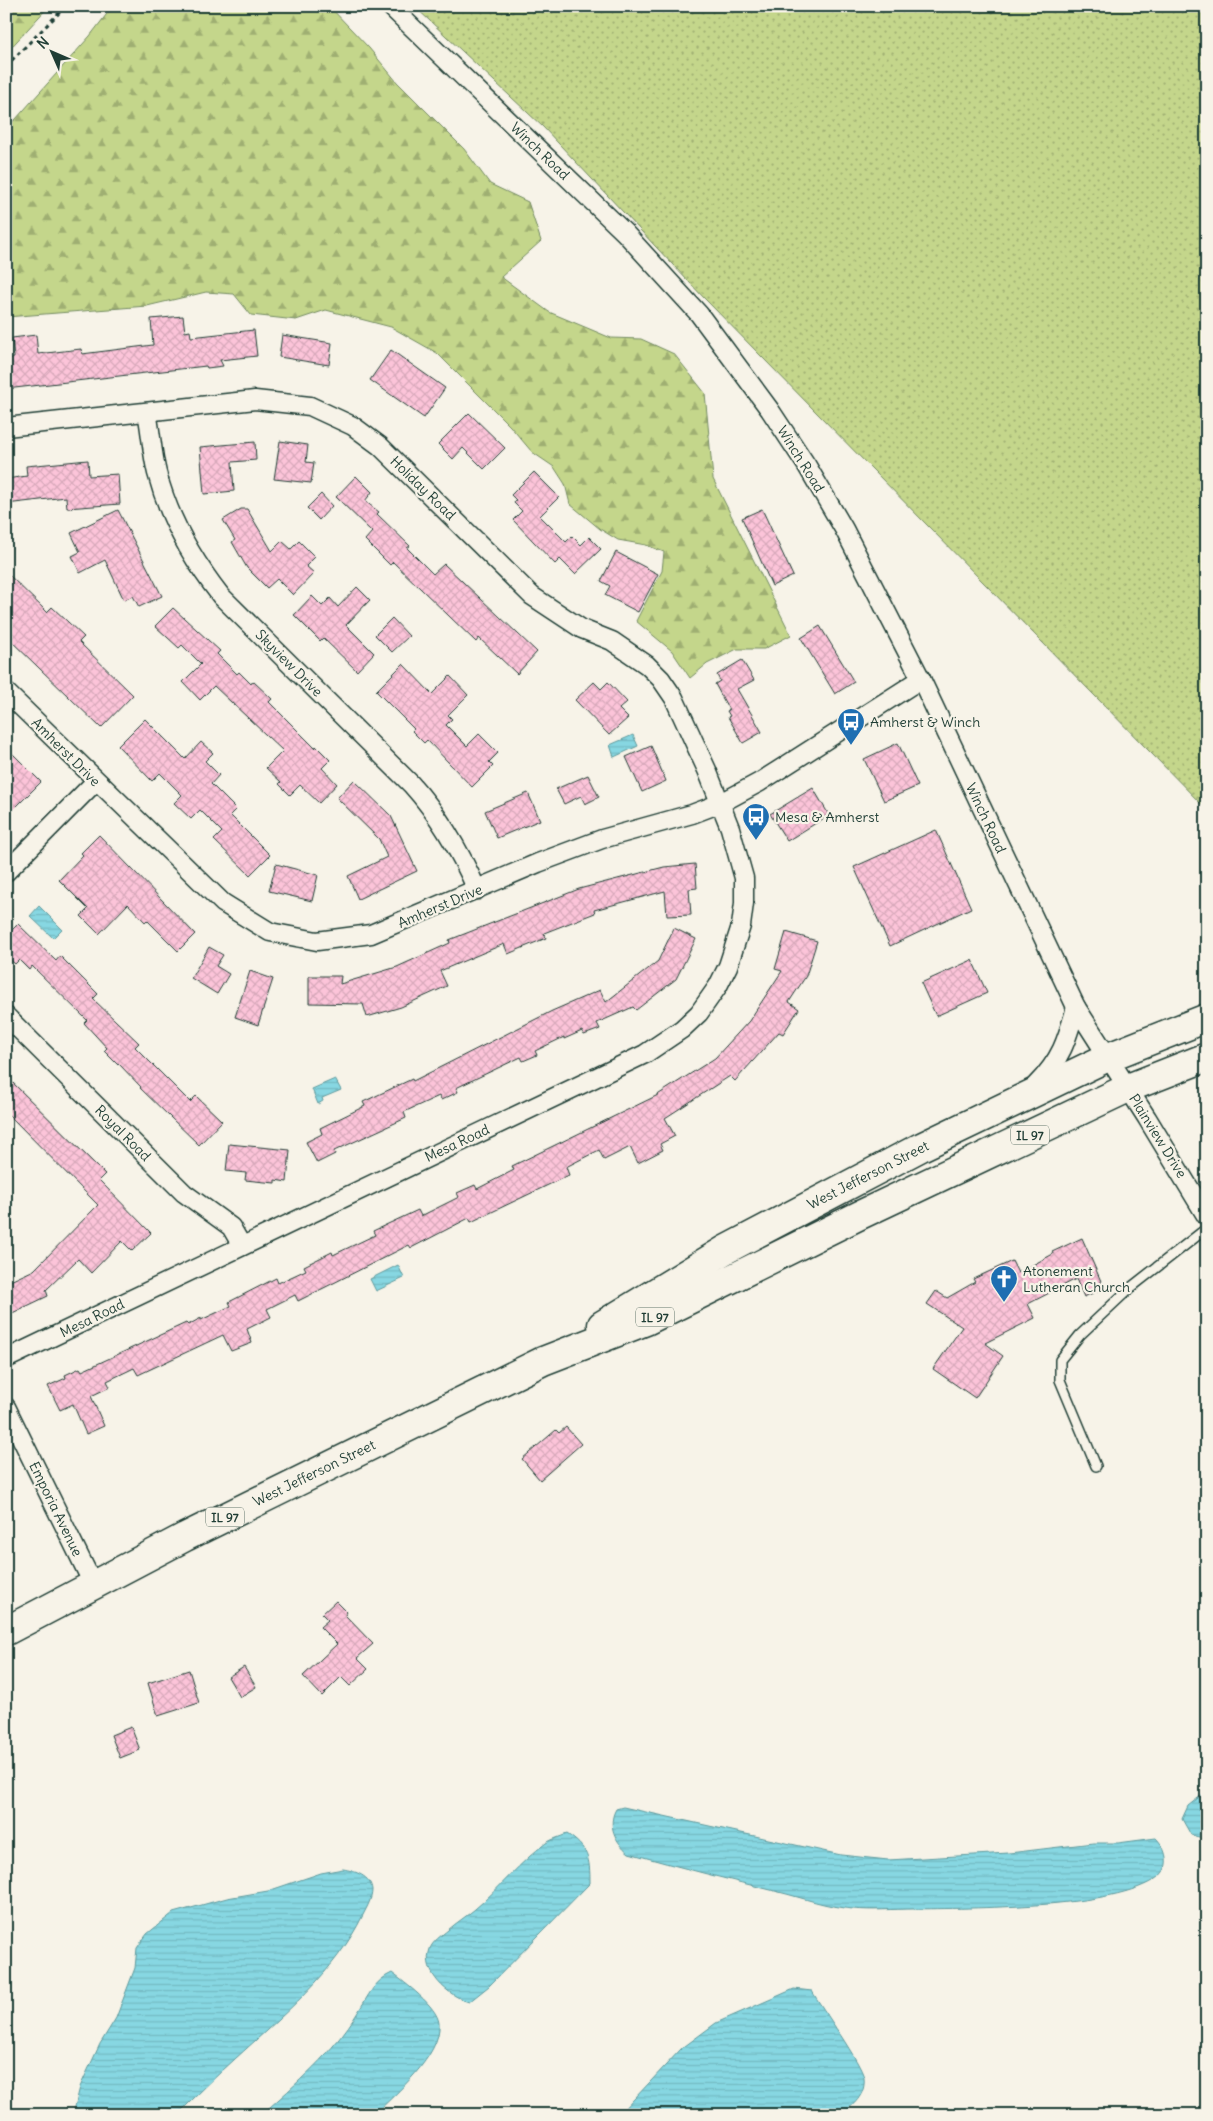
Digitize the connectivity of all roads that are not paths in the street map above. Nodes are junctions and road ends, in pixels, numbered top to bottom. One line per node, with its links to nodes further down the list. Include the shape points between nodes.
1 (390, 6): 4 (street, Winch Road, via 625,233 699,314 807,466 844,529)
2 (147, 412): 3 (street, Holiday Road); 7 (street, Holiday Road, via 255,400 310,406 353,426 380,446 532,596 582,630 612,641 661,679 674,698); 9 (street, Skyview Drive, via 156,471 165,500 179,533 204,574 221,596 429,804 446,828)
3 (6, 427)
4 (921, 679): 7 (street, Amherst Drive, via 760,782); 10 (street, Winch Road)
5 (6, 692): 6 (street, Amherst Drive)
6 (96, 781): 8 (street); 9 (street, Amherst Drive, via 223,903 270,932 317,941 371,934)
7 (721, 803): 9 (street, Amherst Drive, via 602,840); 19 (street, Mesa Road, via 744,878 741,926 718,986 682,1029 645,1054)
8 (6, 872)
9 (477, 890)
10 (1076, 1007): 14 (street, Winch Road); 16 (street, via 1053,1068)
11 (6, 1016): 19 (street, Royal Road, via 178,1187 230,1227)
12 (1207, 1018): 14 (main road, West Jefferson Street / IL 97)
13 (1207, 1057): 15 (main road, West Jefferson Street / IL 97)
14 (1106, 1058): 15 (street, Plainview Drive); 16 (main road, West Jefferson Street / IL 97)
15 (1128, 1088): 17 (street, Plainview Drive); 21 (main road, West Jefferson Street / IL 97, via 646,1321)
16 (1014, 1102): 21 (main road, West Jefferson Street / IL 97, via 725,1250)
17 (1207, 1217)
18 (1207, 1228): 23 (lane, via 1129,1290 1080,1335 1060,1360 1060,1380)
19 (242, 1246): 20 (street, Mesa Road)
20 (6, 1359)
21 (543, 1360): 24 (main road, West Jefferson Street / IL 97)
22 (6, 1407): 24 (street, Emporia Avenue)
23 (1096, 1466)
24 (93, 1584): 25 (main road, West Jefferson Street / IL 97)
25 (6, 1631)

